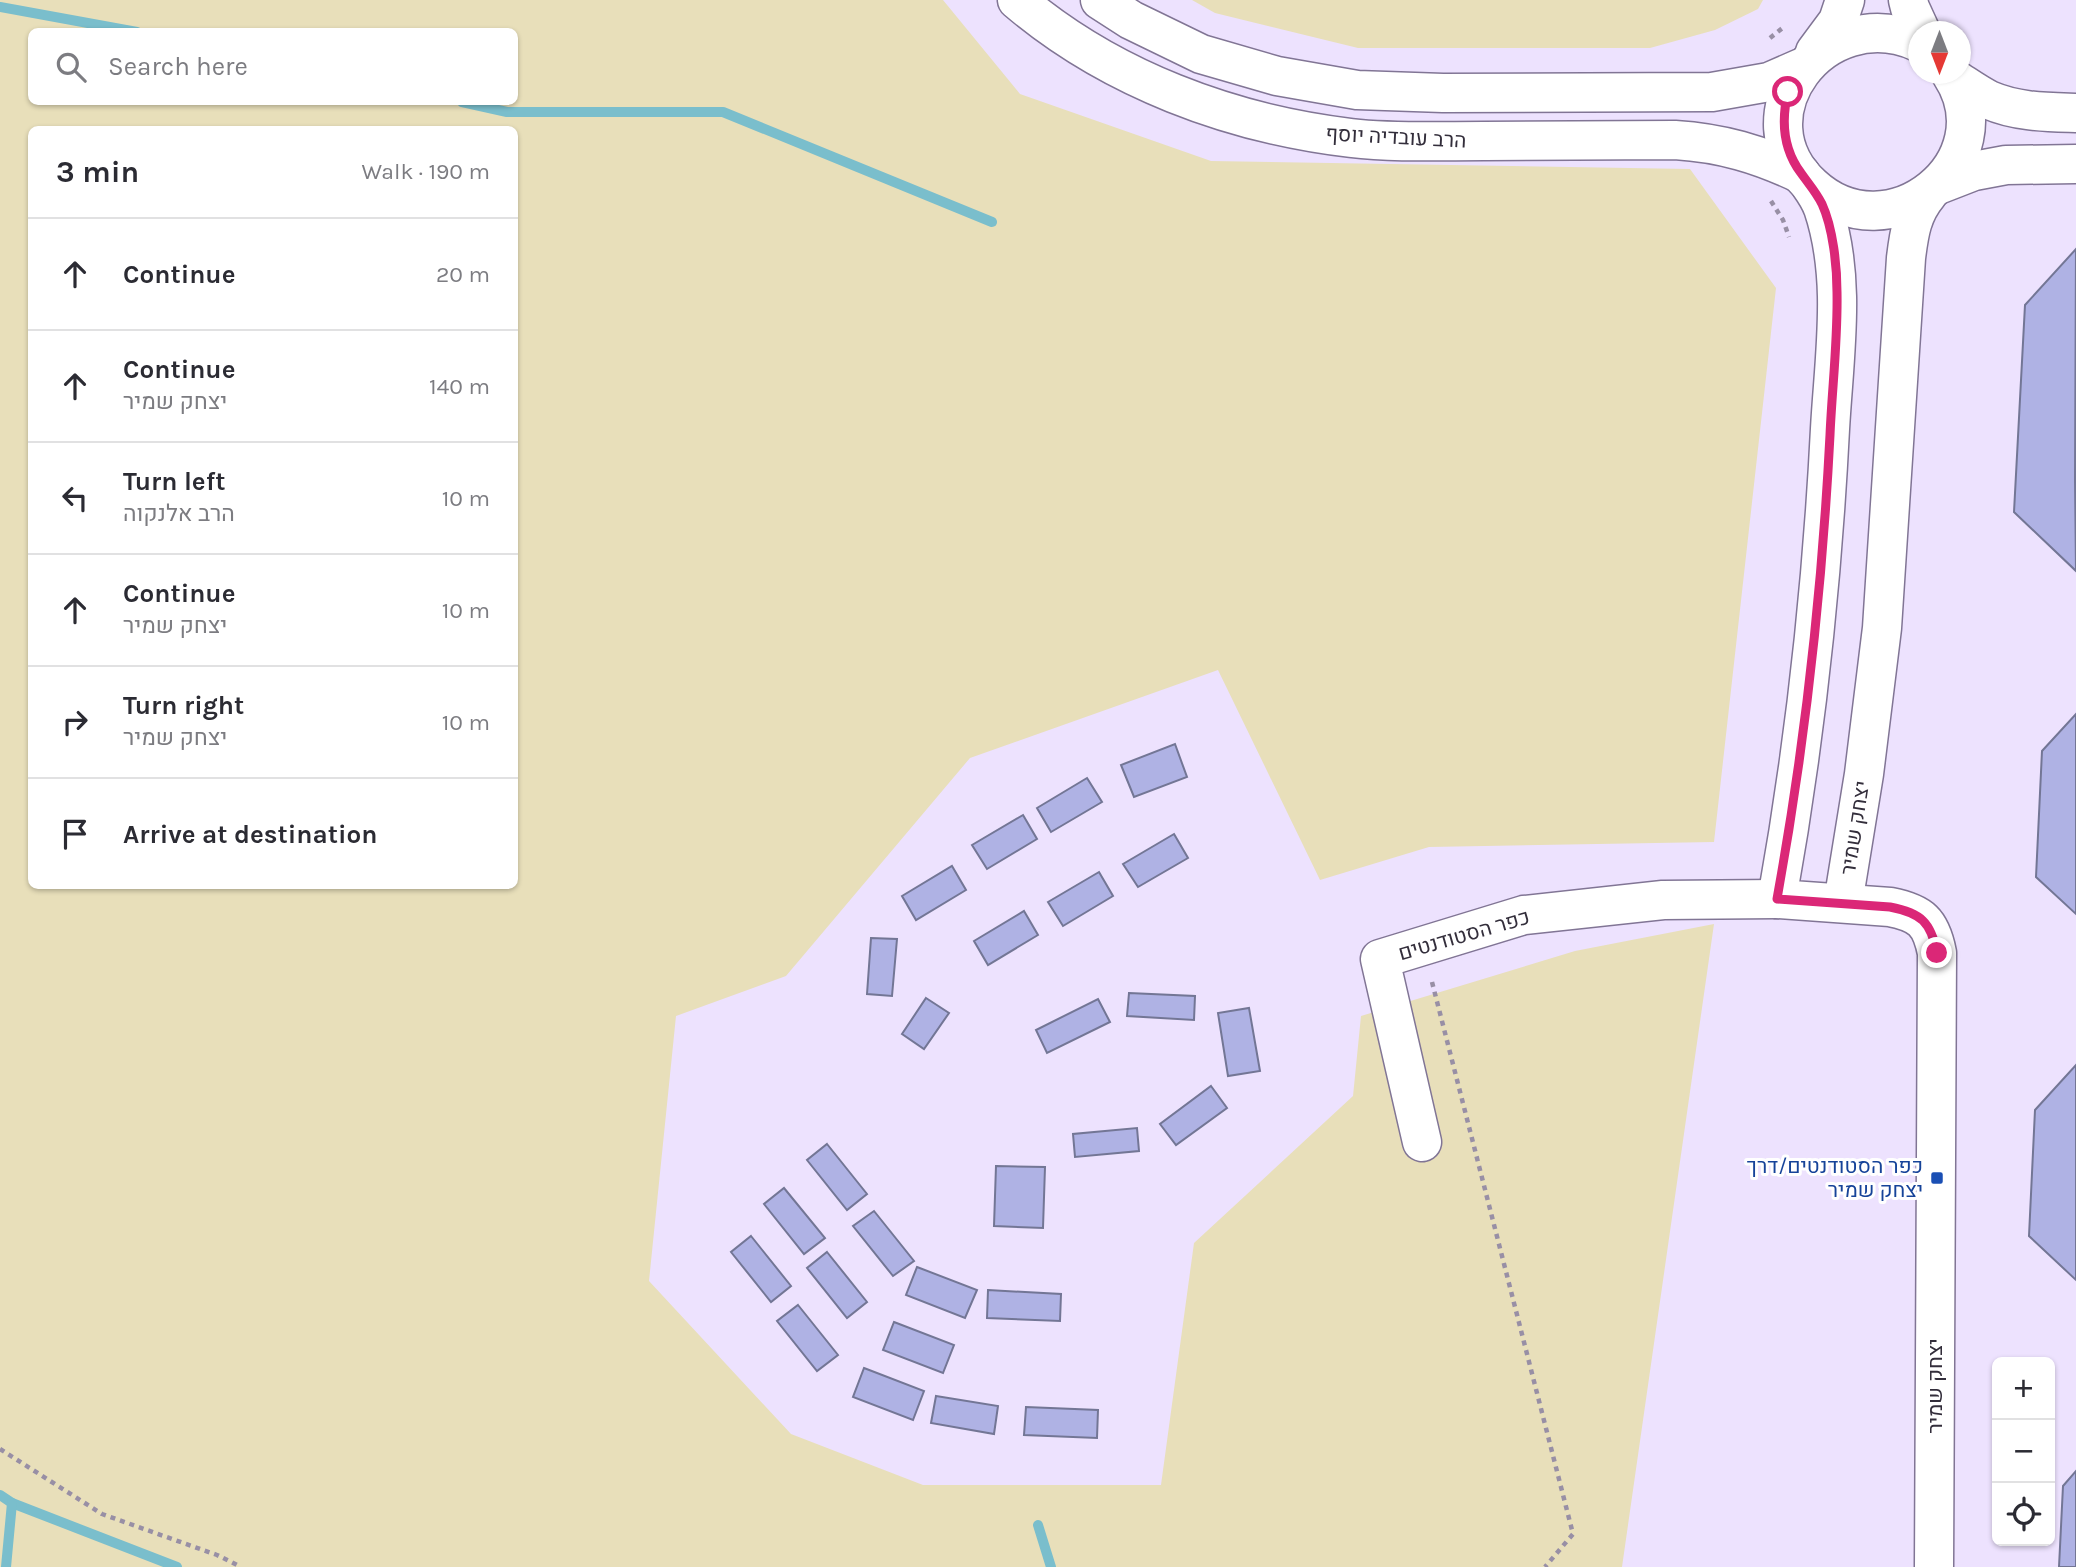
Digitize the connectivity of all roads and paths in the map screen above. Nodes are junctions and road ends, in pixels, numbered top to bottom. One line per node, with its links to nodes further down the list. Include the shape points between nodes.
1 (1017, 0): 14 (main road, הרב עובדיה יוסף, via 1108,62 1184,98 1266,124 1352,138 1712,143 1767,158)
2 (1100, 0): 11 (main road, via 1201,54 1277,76 1357,90 1712,92)
3 (1845, 0): 8 (main road, via 1838,21)
4 (1908, 0): 6 (main road)
5 (1792, 21): 11 (path, via 1742,61)
6 (1916, 21)
7 (1908, 38): 8 (main road, via 1889,32 1860,32 1833,41)
8 (1808, 60): 11 (main road, via 1769,82); 14 (main road, via 1788,92 1784,121 1788,149)
9 (1956, 84): 15 (main road, יצחק שמיר, via 1964,107 1964,135 1955,162)
10 (1965, 84): 12 (main road, via 2007,107)
11 (1744, 88)
12 (2076, 113)
13 (2076, 164): 15 (main road, הרב עובדיה יוסף, via 2006,165 1974,171)
14 (1806, 179): 15 (main road, הרב עובדיה יוסף, via 1833,201 1860,210 1889,210 1916,201); 18 (main road, via 1828,225 1837,294 1817,614)
15 (1933, 189): 19 (main road, יצחק שמיר, via 1914,215 1906,258 1882,628)
16 (1770, 199): 17 (path)
17 (1792, 245)
18 (1777, 899): 19 (main road, כפר הסטודנטים); 20 (main road, כפר הסטודנטים, via 1663,900 1524,915)
19 (1843, 903): 25 (main road, יצחק שמיר, via 1908,910 1933,932 1937,953)
20 (1423, 947): 21 (main road, כפר הסטודנטים, via 1380,959); 24 (path, via 1573,1534)
21 (1422, 1142)
22 (0, 1449): 23 (path, via 102,1514)
23 (241, 1567)
24 (1545, 1567)
25 (1934, 1567)

